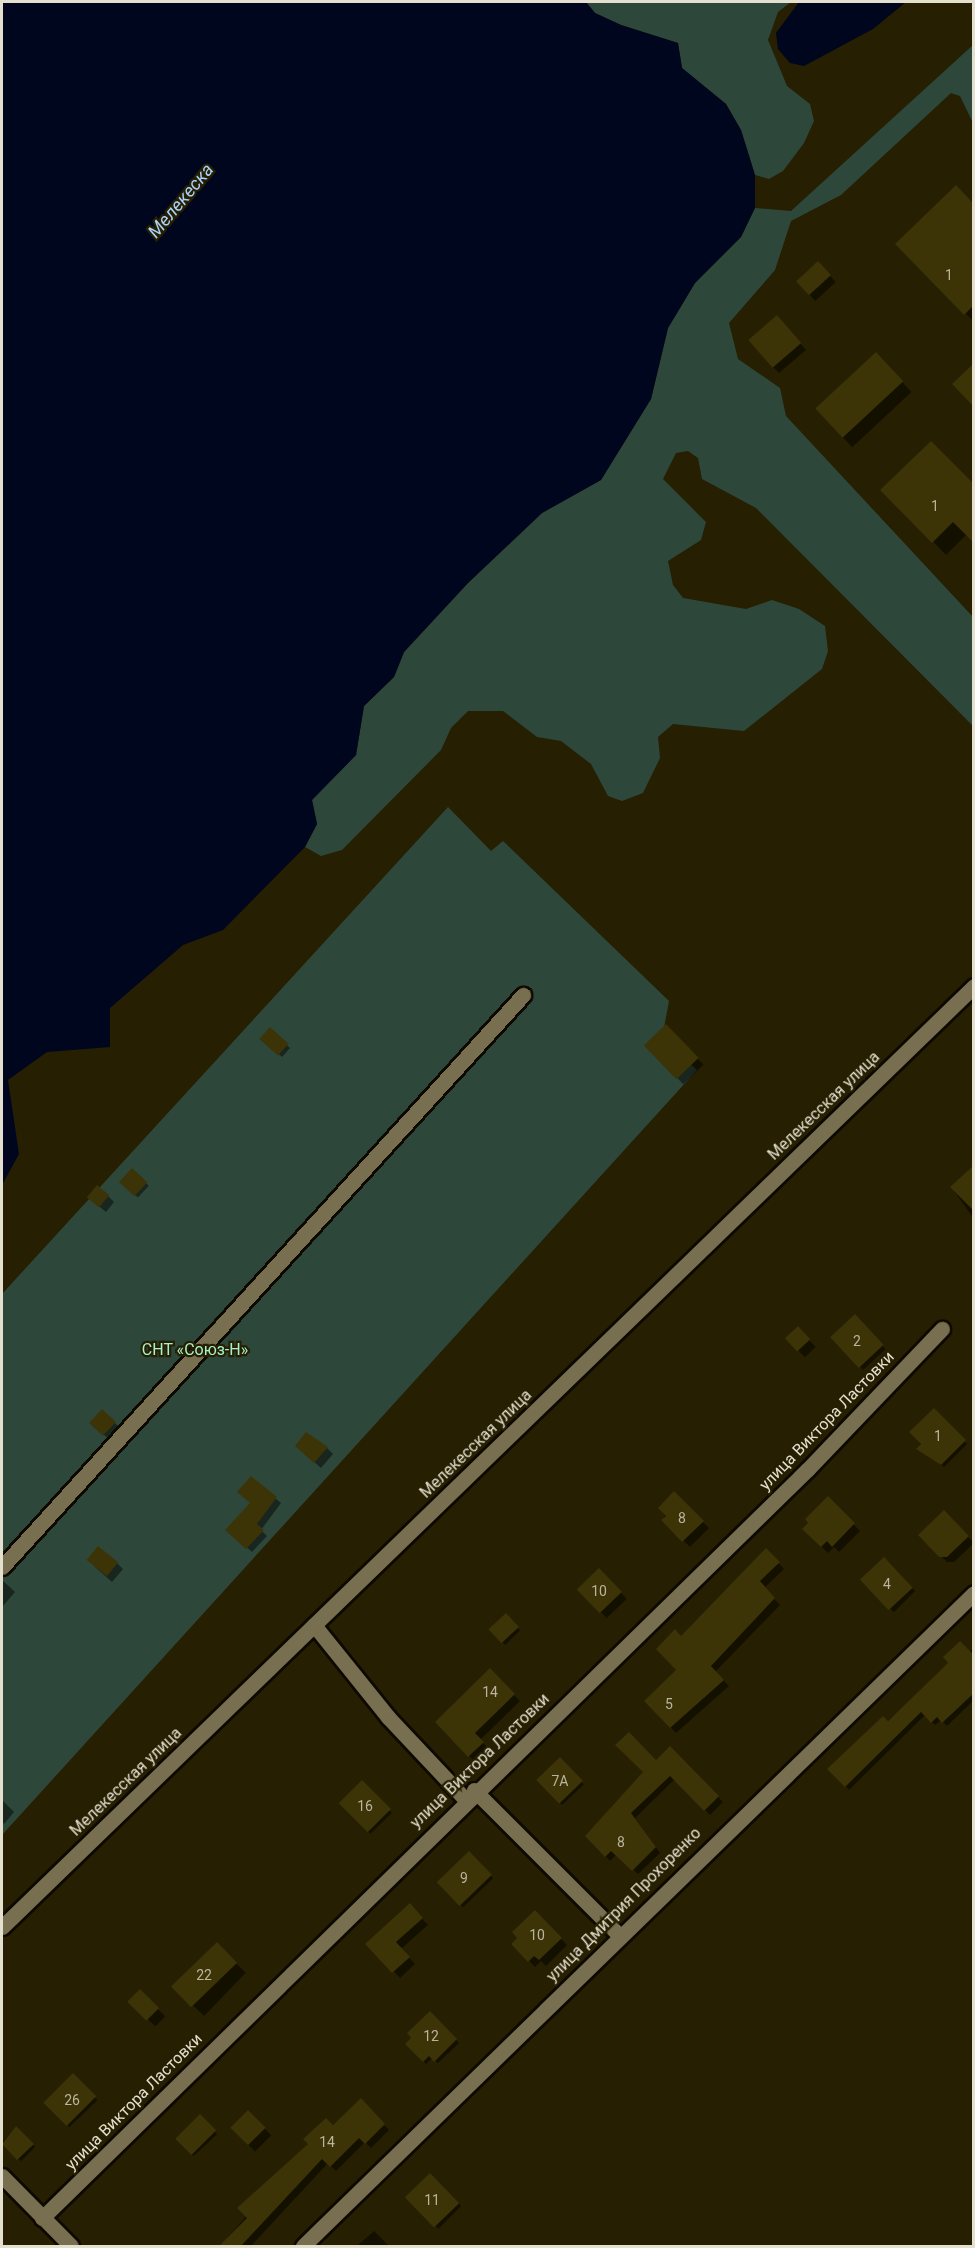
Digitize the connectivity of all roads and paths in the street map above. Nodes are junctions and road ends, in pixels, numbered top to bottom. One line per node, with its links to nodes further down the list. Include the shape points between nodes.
1 (974, 986): 6 (street, Мелекесская улица)
2 (523, 995): 4 (street)
3 (942, 1329): 7 (street, улица Виктора Ластовки, via 808,1469)
4 (2, 1567)
5 (974, 1593): 9 (street, улица Дмитрия Прохоренко)
6 (314, 1625): 7 (street, via 388,1717); 8 (street, Мелекесская улица)
7 (470, 1795): 9 (street); 11 (street, улица Виктора Ластовки)
8 (2, 1927)
9 (618, 1935): 13 (street, улица Дмитрия Прохоренко)
10 (2, 2176): 11 (street)
11 (42, 2217): 12 (street)
12 (71, 2247)
13 (303, 2247)

